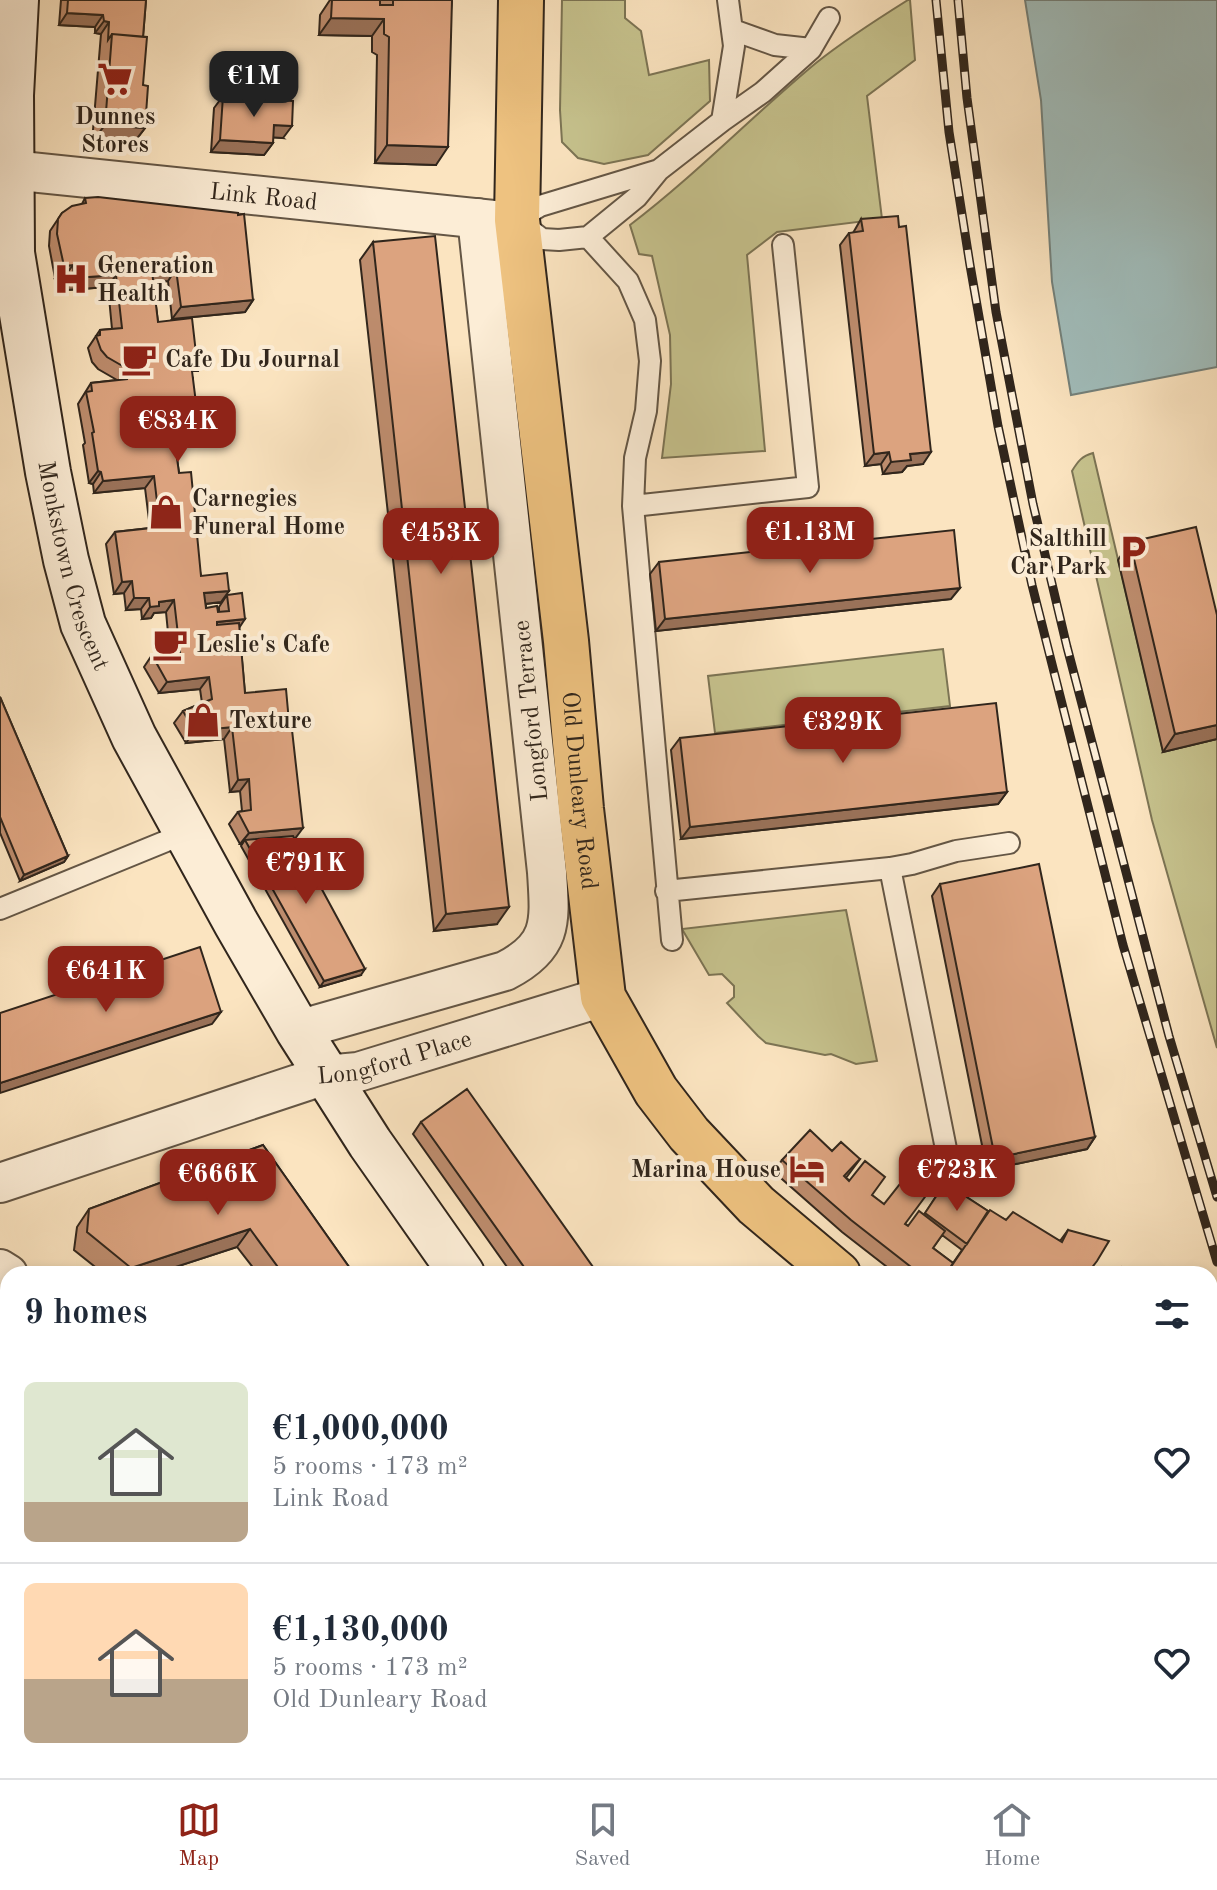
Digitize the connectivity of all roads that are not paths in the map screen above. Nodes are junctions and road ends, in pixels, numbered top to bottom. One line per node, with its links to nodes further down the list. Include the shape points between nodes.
1 (16, 0): 8 (main road, Monkstown Crescent)
2 (521, 0): 10 (highway, Longford Terrace)
3 (728, 0): 5 (lane)
4 (829, 18): 6 (lane)
5 (733, 30): 6 (lane, via 775,45); 7 (lane)
6 (811, 49): 7 (lane)
7 (722, 121): 9 (lane)
8 (11, 170): 10 (street, Link Road); 14 (main road, Monkstown Crescent, via 12,253 63,545 83,624 134,737)
9 (659, 170): 10 (lane); 11 (lane, via 637,197)
10 (497, 219): 11 (lane, via 542,239); 20 (highway, Old Dunleary Road, via 566,641); 21 (street, Longford Terrace, via 547,872 544,938 525,961 505,971)
11 (588, 237): 13 (lane, via 628,281 645,320 650,361)
12 (783, 245): 13 (lane, via 808,487)
13 (633, 506): 17 (lane)
14 (186, 833): 18 (lane); 21 (main road, Monkstown Crescent)
15 (1009, 843): 16 (lane)
16 (890, 868): 17 (lane); 23 (lane)
17 (666, 891): 19 (lane)
18 (0, 909)
19 (672, 940)
20 (603, 997): 22 (street, Longford Place, via 358,1072); 26 (highway, Old Dunleary Road, via 656,1091 689,1134 756,1205)
21 (298, 1030): 22 (main road, Monkstown Crescent)
22 (325, 1075): 24 (street); 25 (main road, Longford Place)
23 (951, 1174)
24 (0, 1183)
25 (456, 1266)
26 (828, 1266)

